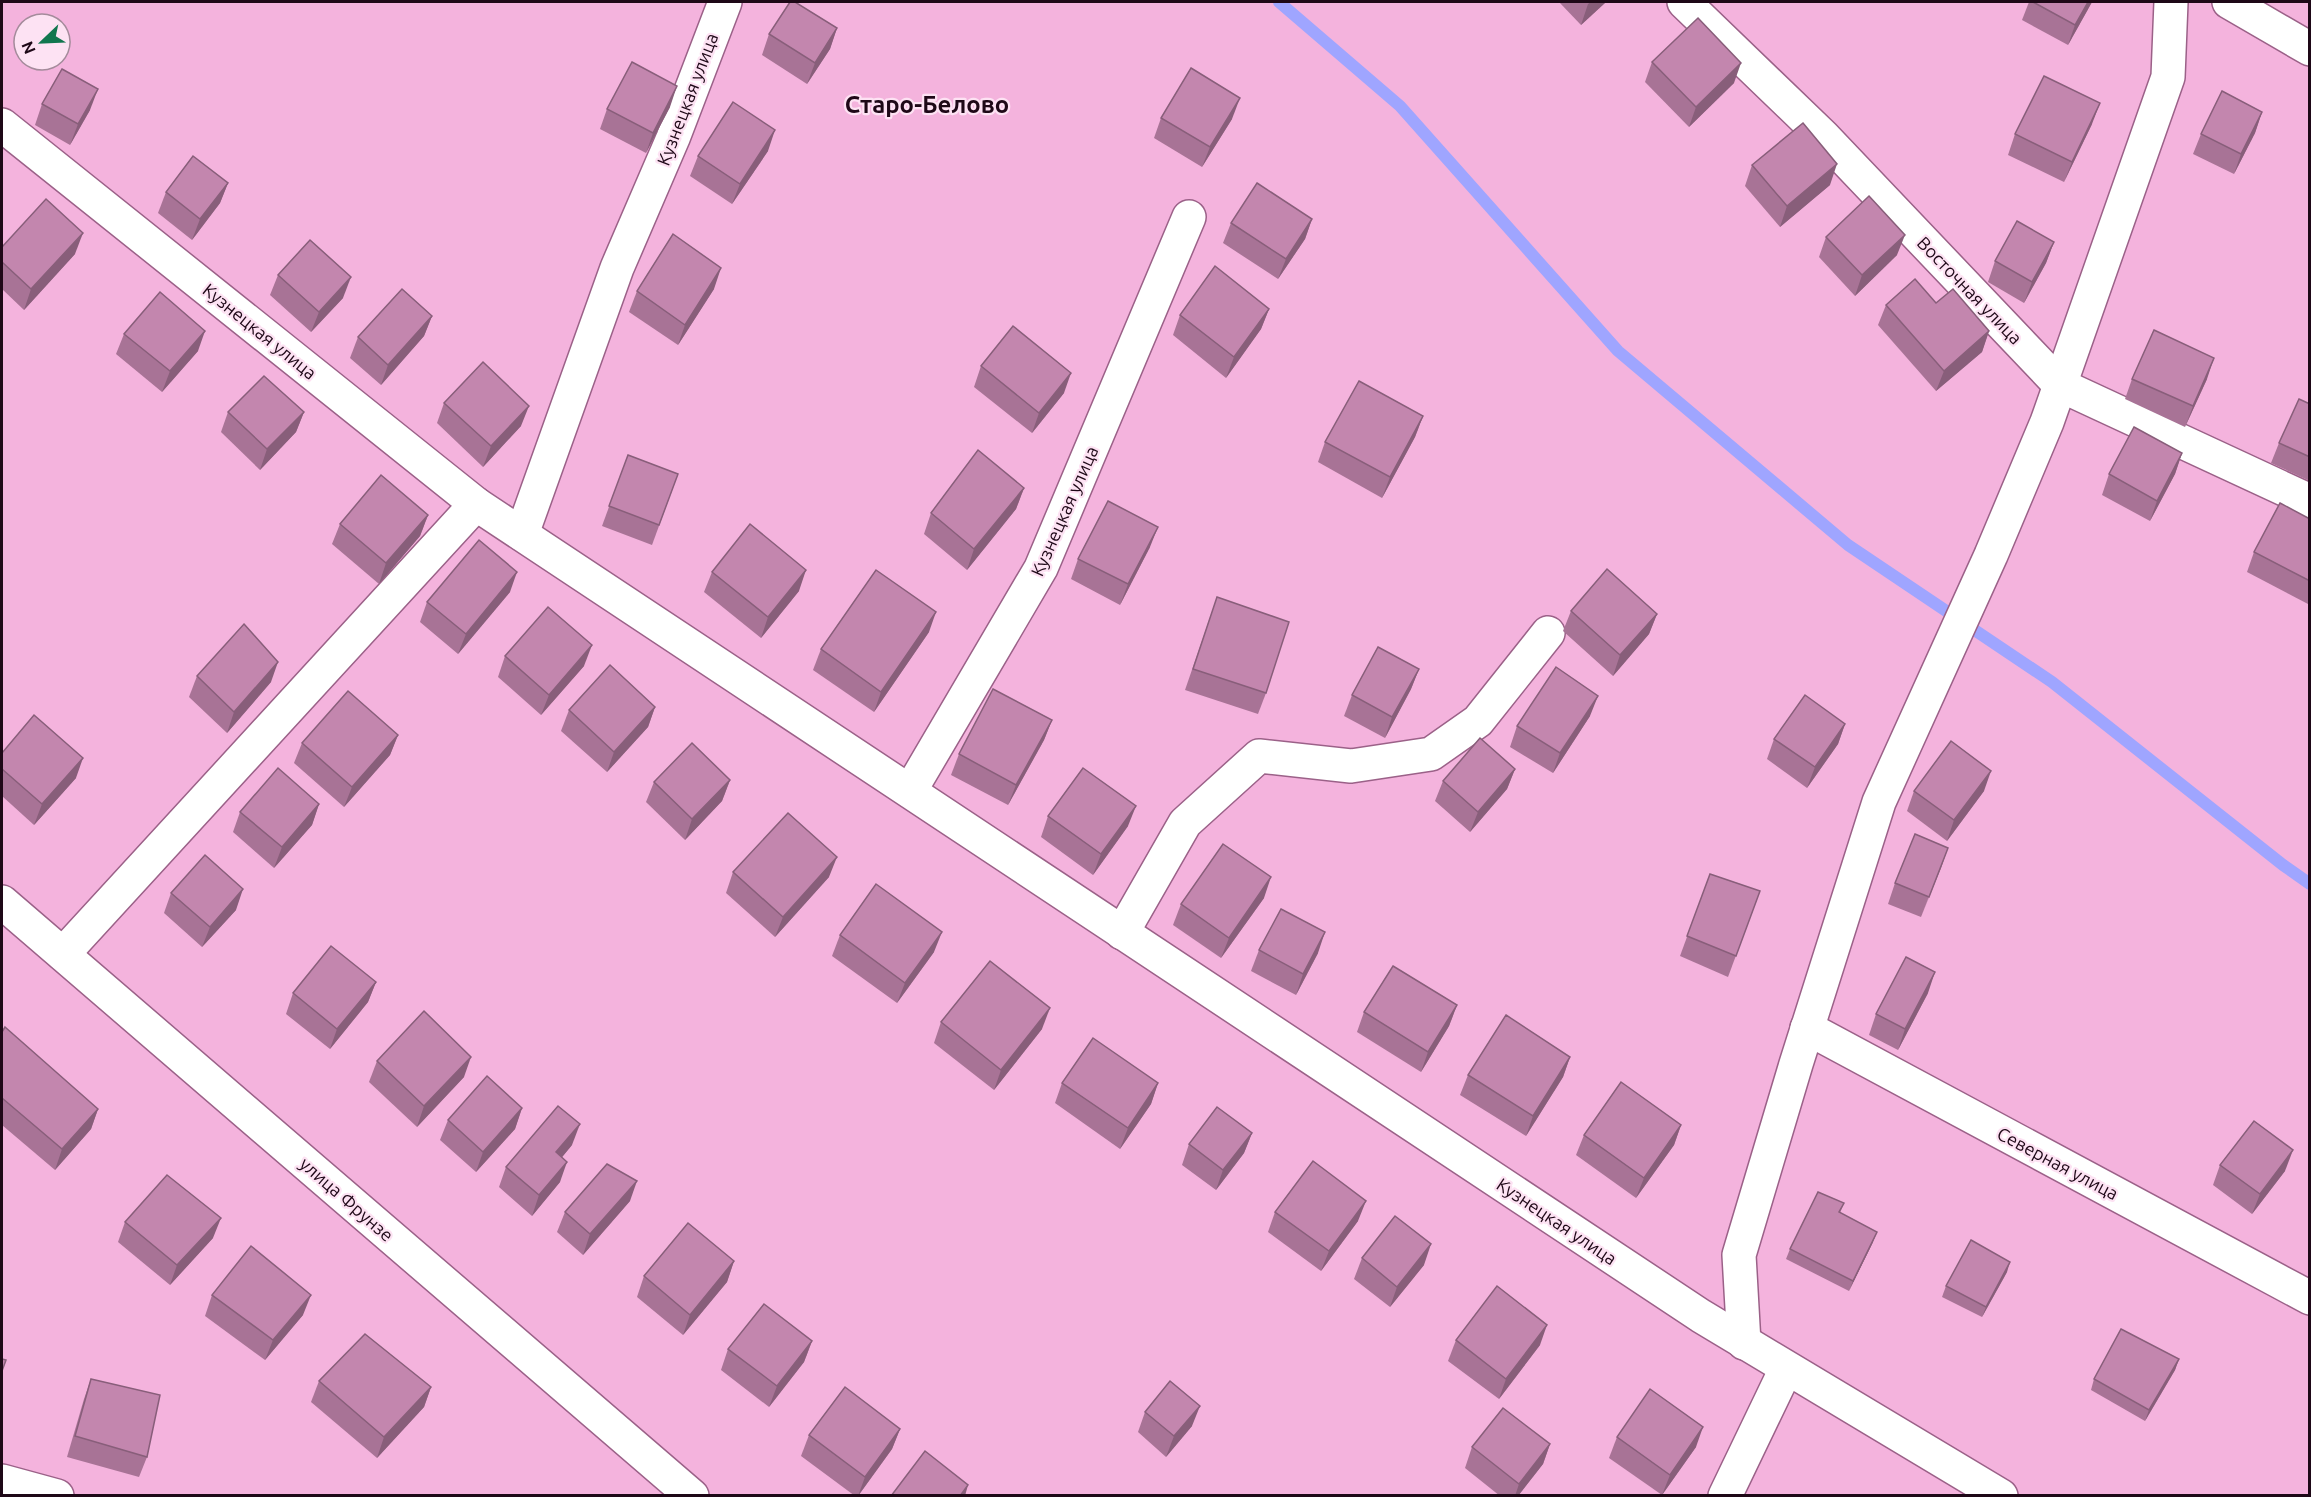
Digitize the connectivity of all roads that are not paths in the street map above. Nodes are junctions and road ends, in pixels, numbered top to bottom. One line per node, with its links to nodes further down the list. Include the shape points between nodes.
1 (725, 2): 11 (street, Кузнецкая улица, via 617,268)
2 (1684, 2): 8 (street, Восточная улица, via 1823,136)
3 (2171, 2): 8 (street, via 2168,77)
4 (2229, 2): 5 (street)
5 (2310, 49)
6 (2, 125): 10 (street, Кузнецкая улица)
7 (1189, 217): 13 (street, Кузнецкая улица, via 1041,568)
8 (2060, 385): 9 (street, Восточная улица); 17 (street, via 1972,597 1879,802)
9 (2310, 501)
10 (476, 504): 11 (street, Кузнецкая улица); 16 (street)
11 (522, 534): 13 (street, Кузнецкая улица)
12 (1548, 633): 15 (street, via 1478,721 1431,754 1351,766 1259,756 1185,823)
13 (910, 791): 15 (street, Кузнецкая улица)
14 (2, 902): 16 (street, улица Фрунзе)
15 (1122, 933): 19 (street, Кузнецкая улица)
16 (63, 954): 23 (street, улица Фрунзе)
17 (1807, 1028): 18 (street, Северная улица); 19 (street, via 1739,1255)
18 (2310, 1298)
19 (1744, 1343): 20 (street, Кузнецкая улица)
20 (1786, 1369): 24 (street); 25 (street, Кузнецкая улица)
21 (2, 1481): 22 (street)
22 (57, 1496)
23 (692, 1496)
24 (1725, 1496)
25 (2001, 1496)

